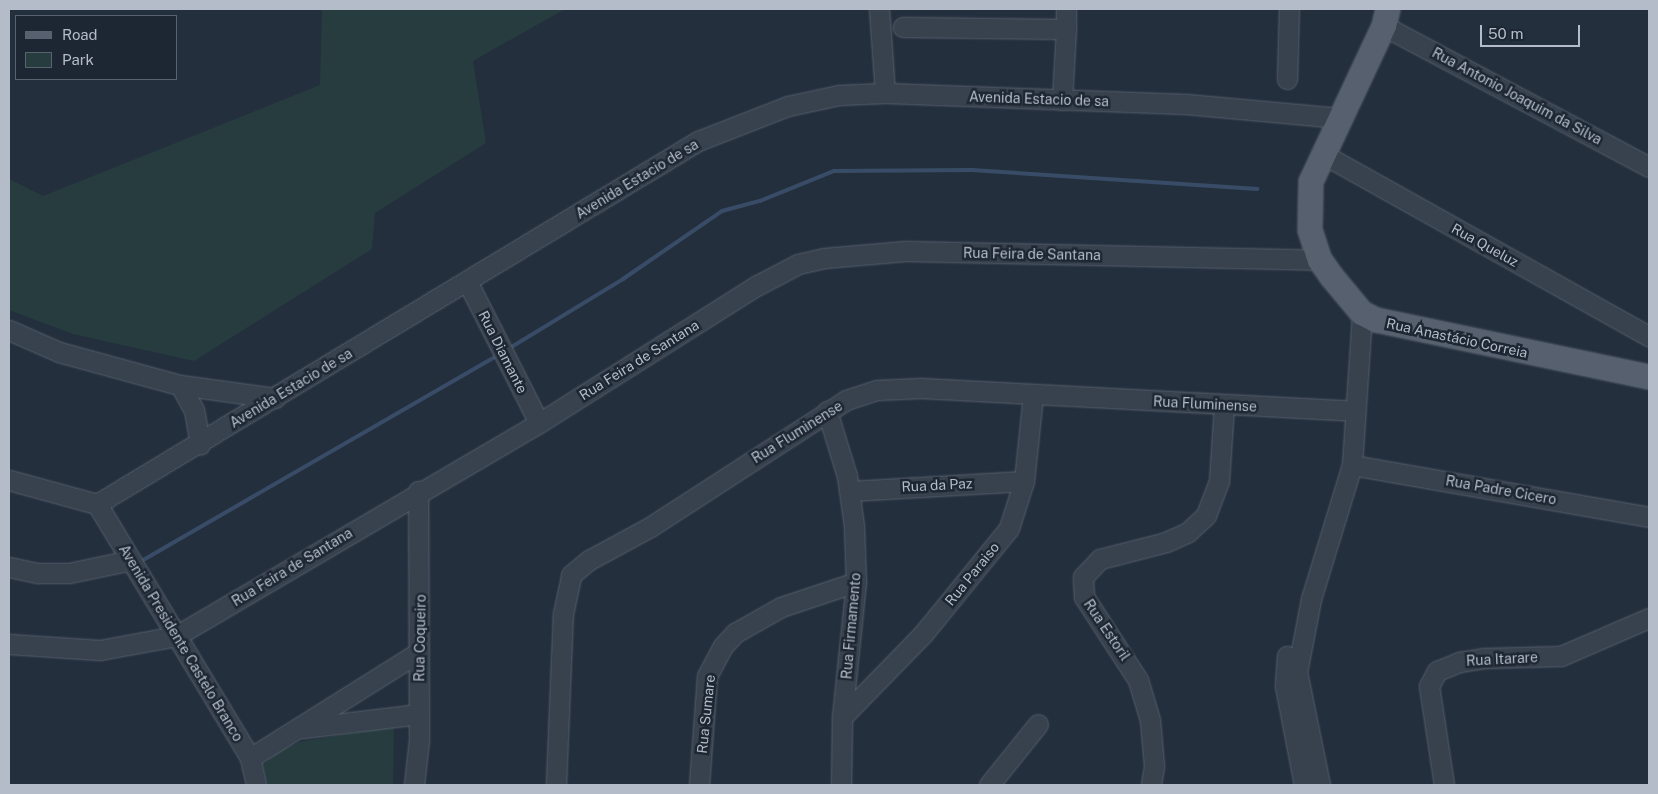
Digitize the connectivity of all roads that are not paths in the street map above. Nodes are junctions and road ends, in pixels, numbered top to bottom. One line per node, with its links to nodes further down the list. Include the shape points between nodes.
1 (879, 9): 8 (street)
2 (1066, 9): 6 (street)
3 (1288, 9): 7 (street)
4 (1386, 17): 10 (main road); 12 (street, Rua Antonio Joaquim da Silva)
5 (903, 28): 6 (street)
6 (1066, 30): 9 (street)
7 (1287, 79)
8 (885, 93): 9 (street, Avenida Estacio de sa); 14 (street, Avenida Estacio de sa, via 839,96 788,106 698,141)
9 (1062, 100): 10 (street, Avenida Estacio de sa, via 1205,106)
10 (1340, 118): 11 (main road)
11 (1321, 153): 13 (main road, via 1311,182 1308,207 1310,230); 17 (street, Rua Queluz)
12 (1649, 167)
13 (1320, 260): 15 (main road); 25 (street, Rua Feira de Santana, via 906,251 824,258 798,264 756,286)
14 (467, 281): 21 (street, Avenida Estacio de sa); 25 (street, Rua Diamante)
15 (1362, 313): 18 (main road, Rua Anastácio Correia, via 1406,329); 24 (street)
16 (9, 330): 19 (street, via 59,352)
17 (1649, 336)
18 (1649, 377)
19 (180, 385): 21 (street); 26 (street, via 194,410)
20 (1033, 396): 22 (street, Rua Fluminense); 23 (street, Rua Fluminense, via 890,389 861,394); 29 (street, Rua Paraiso)
21 (275, 398): 26 (street, Avenida Estacio de sa)
22 (1224, 405): 24 (street, Rua Fluminense); 53 (street, Rua Estoril, via 1219,480 1206,515 1188,532 1166,542 1100,559 1083,577 1084,597 1123,653 1141,688 1150,720 1154,766)
23 (827, 411): 31 (street, Rua Firmamento); 49 (street, Rua Fluminense, via 650,527 589,560 571,575 563,614)
24 (1354, 411): 27 (street)
25 (539, 423): 30 (street, Rua Feira de Santana)
26 (200, 444): 32 (street, Avenida Estacio de sa)
27 (1352, 466): 33 (street, Rua Padre Cicero); 34 (street)
28 (9, 480): 32 (street)
29 (1024, 481): 31 (street, Rua da Paz); 43 (street, Rua Paraiso, via 1014,517 989,555 890,671)
30 (418, 491): 39 (street, Rua Feira de Santana); 41 (street, Rua Coqueiro)
31 (851, 491): 37 (street, Rua Firmamento)
32 (97, 504): 35 (street, Avenida Presidente Castelo Branco)
33 (1649, 517)
34 (1333, 532): 54 (street, via 1302,590 1285,663 1288,709); 55 (street, via 1304,625 1298,672)
35 (131, 560): 36 (street, via 68,572 38,573); 39 (street, Avenida Presidente Castelo Branco)
36 (9, 567)
37 (856, 582): 43 (street, Rua Firmamento); 50 (street, Rua Sumare, via 781,607 735,633 723,646 707,676)
38 (1649, 618): 56 (street, Rua Itarare, via 1561,656 1484,658 1459,662 1437,671 1429,686)
39 (176, 636): 40 (street, Rua Feira de Santana, via 100,650); 46 (street, Avenida Presidente Castelo Branco)
40 (9, 644)
41 (419, 652): 42 (street, Rua Coqueiro); 45 (street)
42 (419, 714): 45 (street); 48 (street, Rua Coqueiro)
43 (842, 717): 51 (street, Rua Firmamento)
44 (1038, 724): 52 (street)
45 (299, 729): 46 (street)
46 (250, 758): 47 (street, Avenida Presidente Castelo Branco)
47 (256, 785)
48 (414, 785)
49 (556, 785)
50 (700, 785)
51 (841, 785)
52 (989, 785)
53 (1151, 785)
54 (1304, 785)
55 (1320, 785)
56 (1444, 785)

